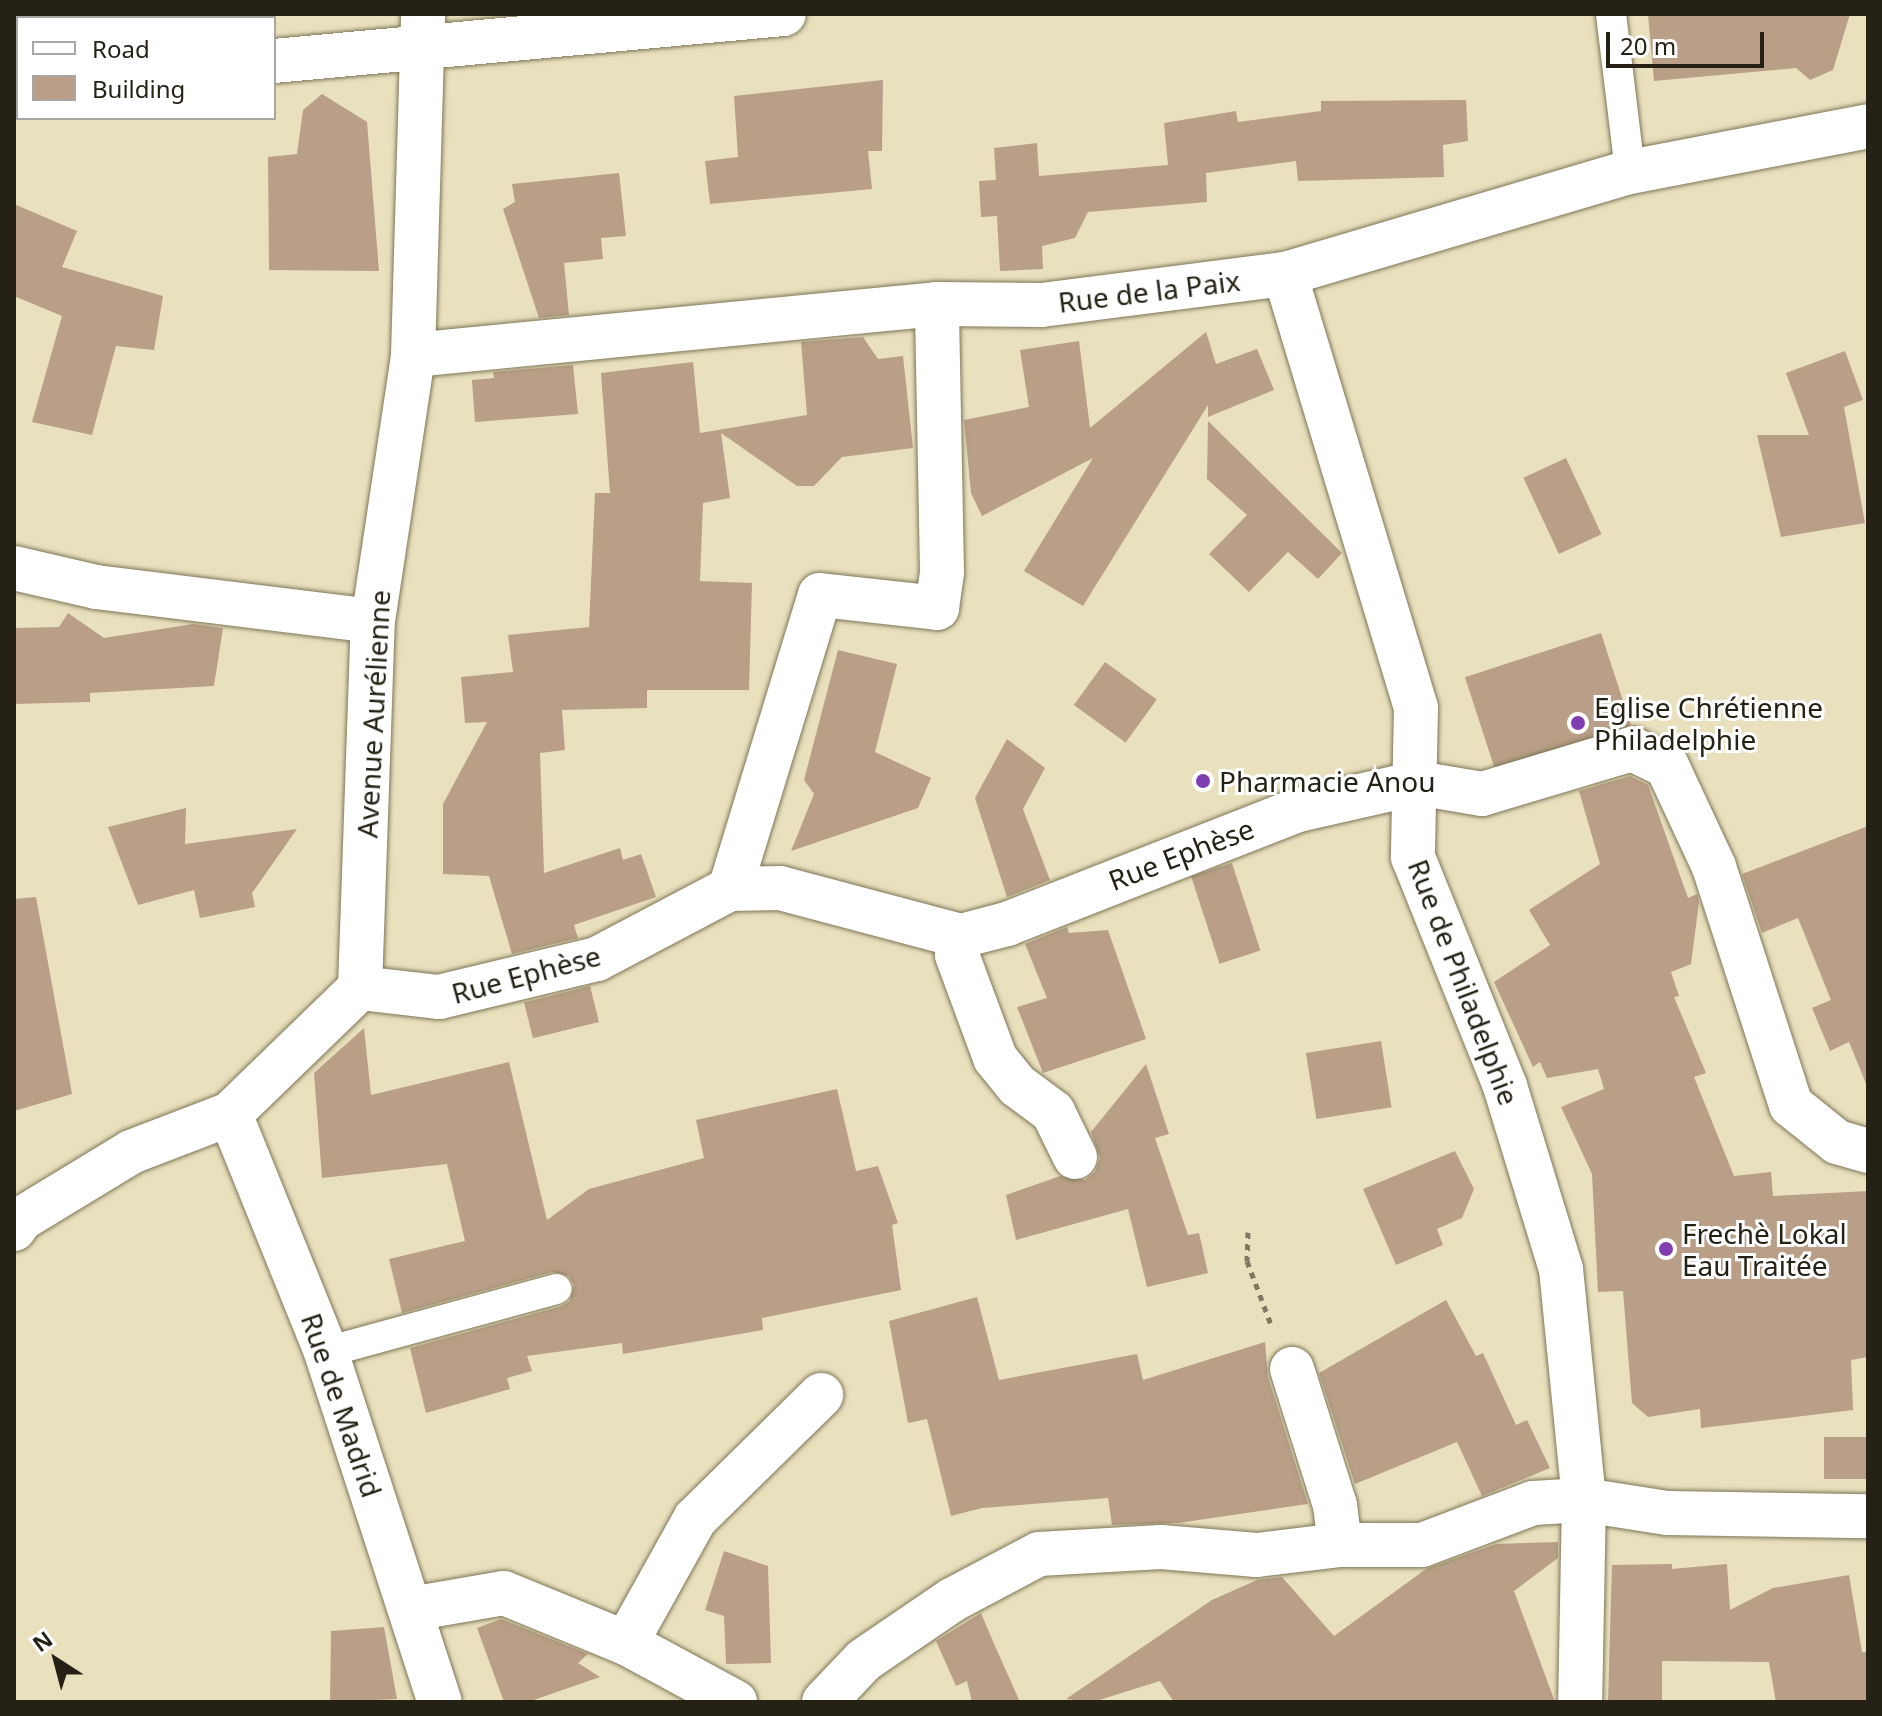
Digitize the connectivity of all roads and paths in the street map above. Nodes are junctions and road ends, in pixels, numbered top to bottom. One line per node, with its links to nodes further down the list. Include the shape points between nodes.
1 (784, 14): 3 (street)
2 (1611, 14): 6 (lane)
3 (424, 31): 4 (street); 9 (street, Avenue Aurélienne)
4 (276, 61)
5 (1868, 126): 6 (street, Rue de la Paix)
6 (1630, 172): 7 (street, Rue de la Paix)
7 (1285, 274): 8 (street, Rue de la Paix, via 1042,305); 12 (street, Rue de Philadelphie, via 1416,708)
8 (937, 304): 9 (street, Rue de la Paix); 13 (street, via 942,572 937,608 820,595)
9 (413, 355): 11 (street, Avenue Aurélienne)
10 (14, 568): 11 (street, via 96,587)
11 (373, 621): 15 (street, Avenue Aurélienne)
12 (1417, 783): 14 (street, Rue Ephèse, via 1298,810 1007,924); 17 (street, Rue Ephèse, via 1482,794 1632,749 1667,766 1714,867 1791,1105 1837,1142); 25 (street, Rue de Philadelphie, via 1413,857 1505,1086 1561,1269)
13 (730, 889): 14 (street, Rue Ephèse, via 780,888); 15 (street, Rue Ephèse, via 597,959 439,997)
14 (961, 936): 18 (street, via 957,955 995,1058 1018,1086 1053,1112)
15 (360, 988): 16 (street)
16 (230, 1114): 19 (street, via 131,1152); 22 (street, Rue de Madrid)
17 (1868, 1151)
18 (1075, 1157)
19 (16, 1219)
20 (1248, 1232): 23 (path, via 1247,1261)
21 (557, 1289): 22 (lane)
22 (326, 1352): 28 (street, Rue de Madrid)
23 (1292, 1369): 27 (street, via 1335,1505)
24 (821, 1395): 29 (street, via 695,1519)
25 (1584, 1500): 26 (street, via 1667,1513); 27 (street, via 1533,1503 1422,1545); 33 (street, Rue de Philadelphie)
26 (1868, 1516)
27 (1340, 1545): 32 (street, via 1257,1555 1161,1547 1039,1554 952,1600 864,1660)
28 (411, 1609): 29 (street, via 504,1593); 30 (street, Rue de Madrid)
29 (626, 1643): 31 (street)
30 (440, 1702)
31 (735, 1702)
32 (824, 1702)
33 (1580, 1702)

